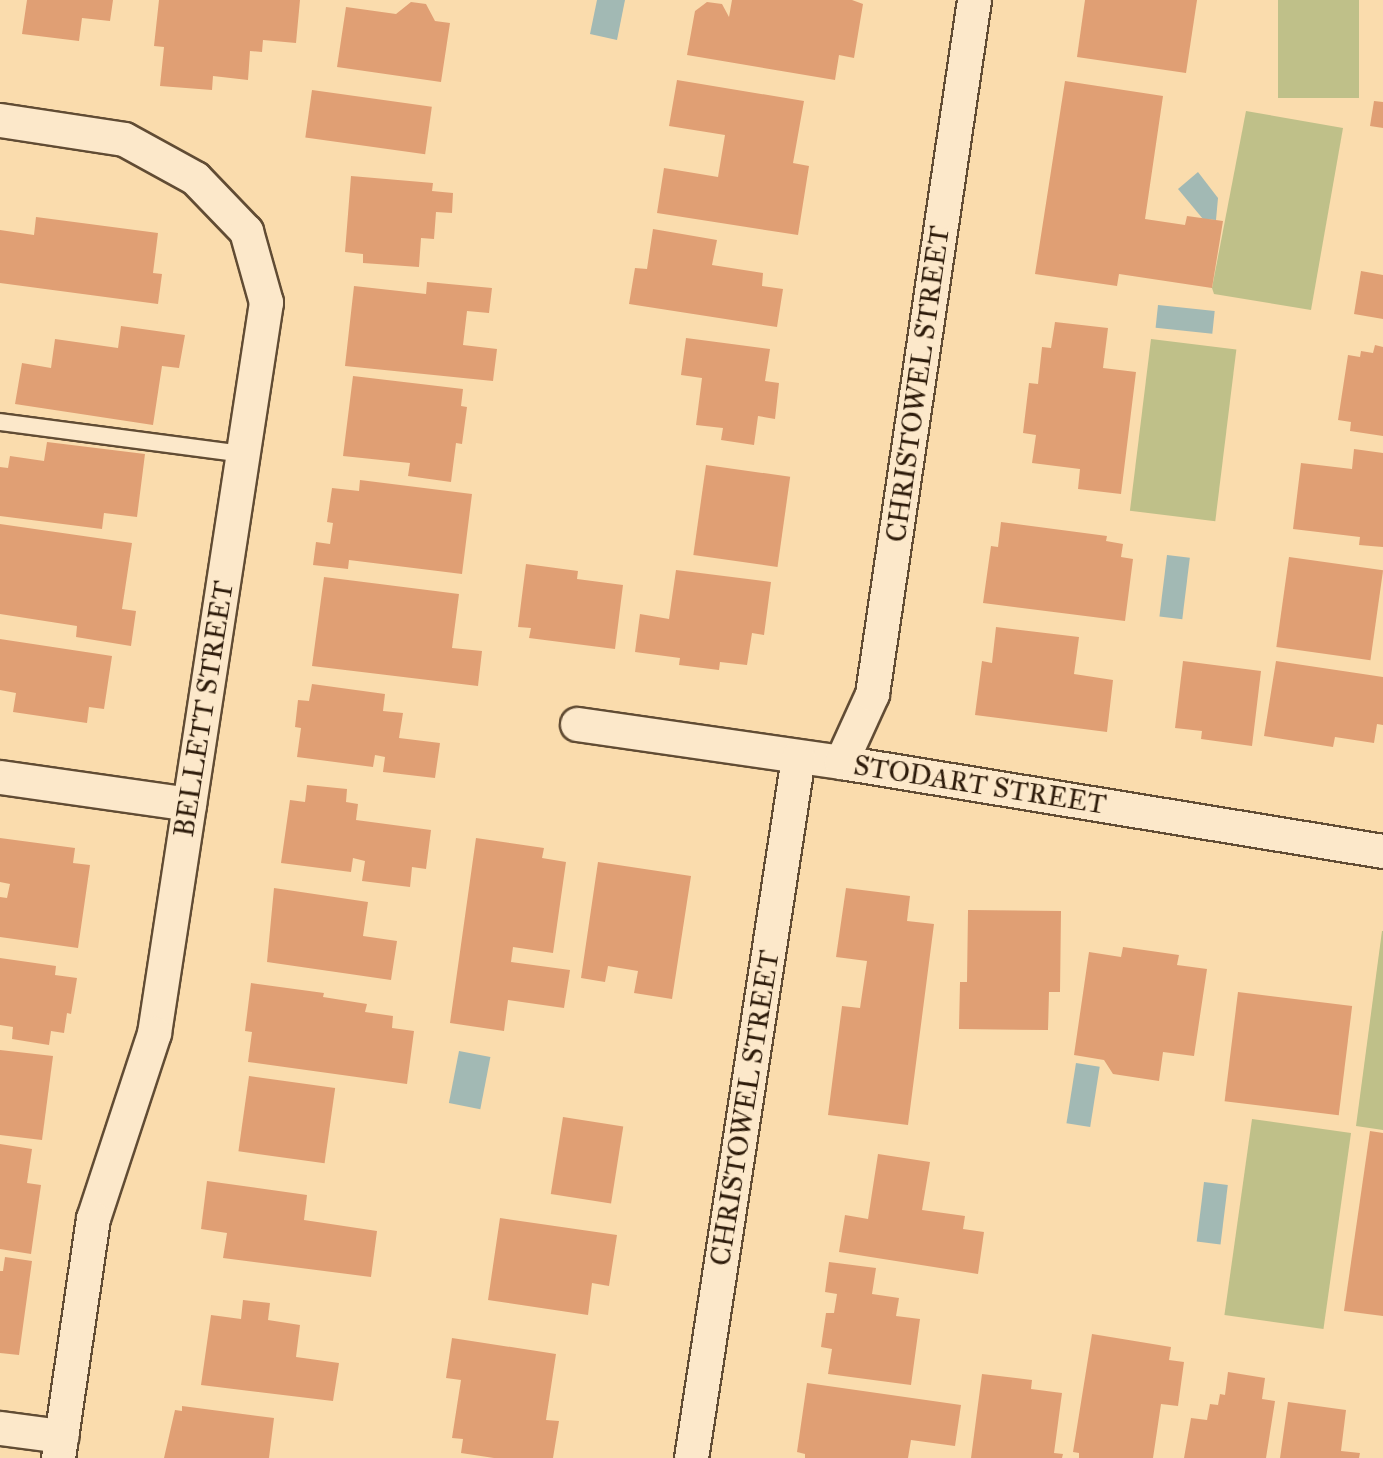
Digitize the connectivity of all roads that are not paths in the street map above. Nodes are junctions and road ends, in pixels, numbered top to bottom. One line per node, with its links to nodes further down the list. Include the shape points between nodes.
1 (974, 0): 7 (street, CHRISTOWEL STREET, via 873,694)
2 (0, 120): 4 (street, BELLETT STREET, via 124,139 194,178 246,231 266,302)
3 (0, 422): 4 (lane)
4 (244, 454): 9 (street, BELLETT STREET)
5 (577, 724): 6 (street, STODART STREET)
6 (798, 757): 7 (street, STODART STREET); 13 (street, CHRISTOWEL STREET)
7 (841, 762): 10 (street, STODART STREET)
8 (0, 777): 9 (street)
9 (189, 804): 12 (street, BELLETT STREET, via 154,1033 93,1218)
10 (1383, 851)
11 (0, 1428): 12 (street)
12 (60, 1447)
13 (691, 1458)

